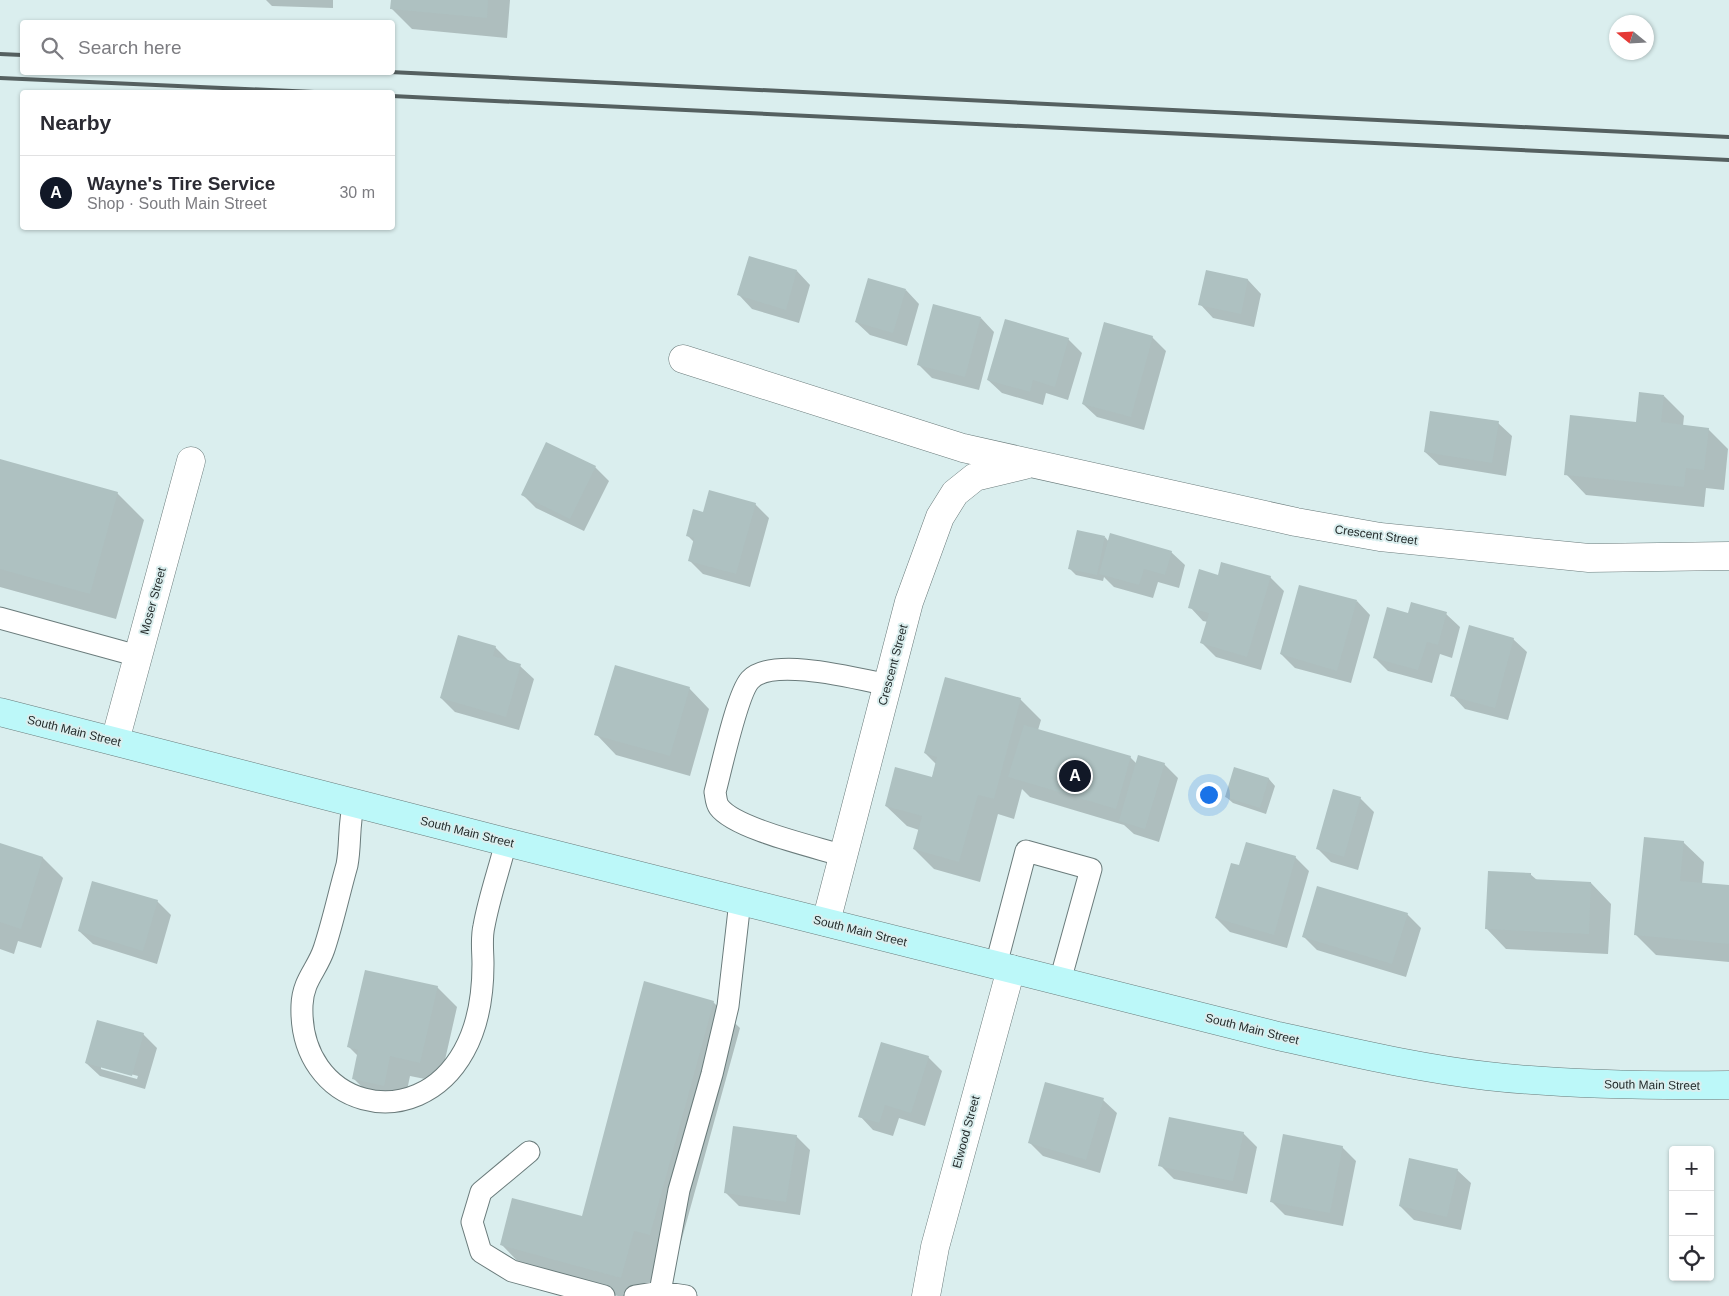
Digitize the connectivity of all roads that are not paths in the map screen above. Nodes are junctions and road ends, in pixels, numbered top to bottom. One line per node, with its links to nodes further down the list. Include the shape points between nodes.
1 (683, 359): 3 (street, Crescent Street, via 963,448)
2 (190, 461): 6 (street, Moser Street)
3 (1030, 464): 4 (street, Crescent Street, via 1380,538 1589,558); 7 (street, Crescent Street, via 975,477 955,493 940,517 909,602)
4 (1729, 556)
5 (0, 618): 6 (lane)
6 (138, 656): 9 (street, Moser Street)
7 (888, 684): 12 (street, Crescent Street); 12 (lane, via 816,672 780,669 761,672 750,680 741,695 715,792 718,806 746,825)
8 (0, 712): 9 (main road, South Main Street)
9 (115, 741): 10 (main road, South Main Street)
10 (354, 803): 11 (main road, South Main Street); 11 (lane, via 349,821 347,865 324,951 308,978 302,1004 308,1042 316,1064 332,1083 366,1100 399,1100 421,1093 437,1083 464,1053 476,1025 483,992 483,928)
11 (506, 842): 13 (main road, South Main Street)
12 (844, 856): 14 (street, Crescent Street)
13 (740, 901): 14 (main road, South Main Street); 19 (lane, via 728,1006 679,1190)
14 (826, 922): 15 (main road, South Main Street)
15 (1003, 967): 16 (main road, South Main Street); 16 (lane, via 1026,851 1091,869); 23 (street, Elwood Street, via 935,1246)
16 (1060, 981): 17 (main road, South Main Street, via 1380,1059 1486,1076 1572,1083)
17 (1729, 1085)
18 (529, 1152): 20 (lane, via 480,1192 472,1222 480,1252 512,1271)
19 (660, 1292): 21 (lane); 22 (lane)
20 (604, 1296)
21 (635, 1296)
22 (686, 1296)
23 (926, 1296)

